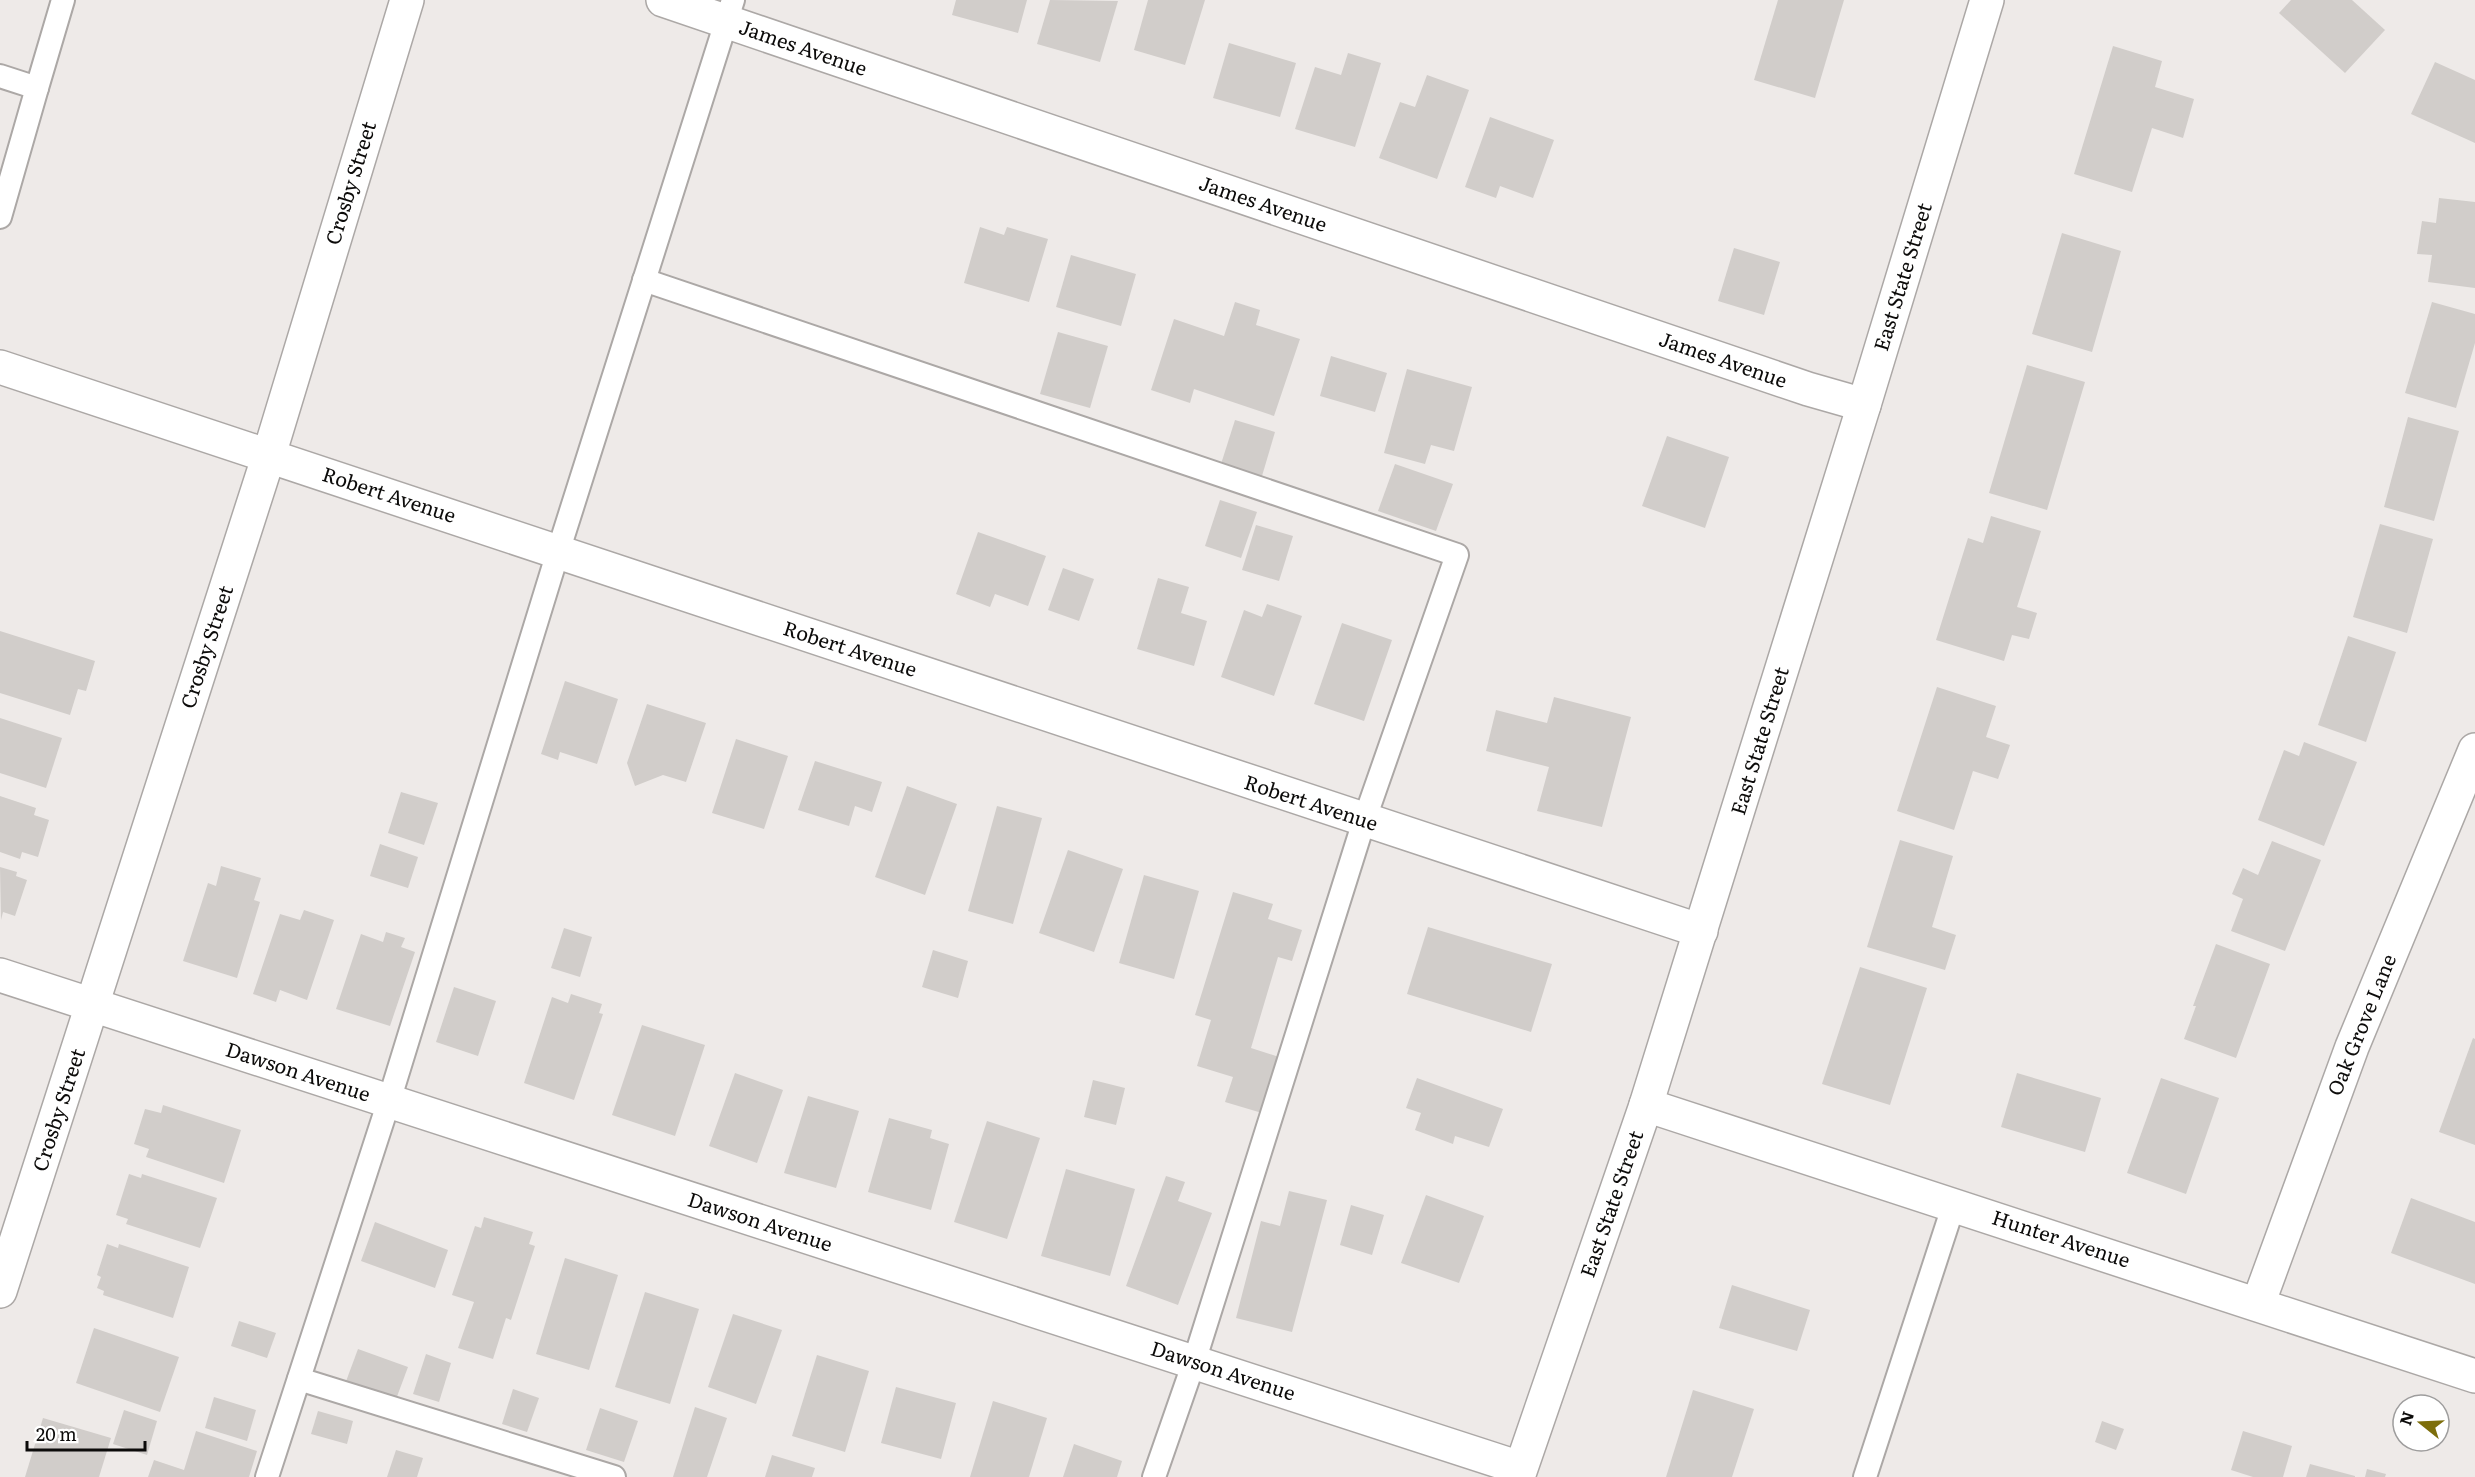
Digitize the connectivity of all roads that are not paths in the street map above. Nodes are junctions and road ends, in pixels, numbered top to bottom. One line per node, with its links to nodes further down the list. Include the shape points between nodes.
1 (63, 0): 7 (lane)
2 (407, 0): 12 (street, Crosby Street)
3 (663, 0): 5 (street, James Avenue)
4 (1987, 0): 11 (street, East State Street)
5 (729, 11): 9 (lane); 11 (street, James Avenue, via 1797,385)
6 (0, 76): 7 (lane)
7 (37, 88): 8 (lane)
8 (0, 217)
9 (644, 280): 13 (lane); 15 (lane, via 1457,555)
10 (0, 367): 12 (street, Robert Avenue)
11 (1864, 405): 16 (street, East State Street)
12 (269, 455): 13 (street, Robert Avenue); 18 (street, Crosby Street)
13 (558, 552): 15 (street, Robert Avenue); 19 (lane)
14 (2475, 750): 23 (street, Oak Grove Lane, via 2352,1047)
15 (1364, 820): 16 (street, Robert Avenue); 24 (lane)
16 (1701, 931): 20 (street, East State Street)
17 (0, 975): 18 (street, Dawson Avenue)
18 (93, 1006): 19 (street, Dawson Avenue); 22 (street, Crosby Street)
19 (389, 1101): 24 (street, Dawson Avenue); 26 (lane)
20 (1646, 1105): 21 (street, Hunter Avenue); 27 (street, East State Street)
21 (1954, 1204): 23 (street, Hunter Avenue); 31 (lane)
22 (0, 1291)
23 (2258, 1304): 25 (street, Hunter Avenue)
24 (1194, 1362): 27 (street, Dawson Avenue); 30 (lane)
25 (2475, 1376)
26 (299, 1379): 28 (lane); 29 (lane)
27 (1519, 1472)
28 (267, 1477)
29 (614, 1477)
30 (1154, 1477)
31 (1865, 1477)

